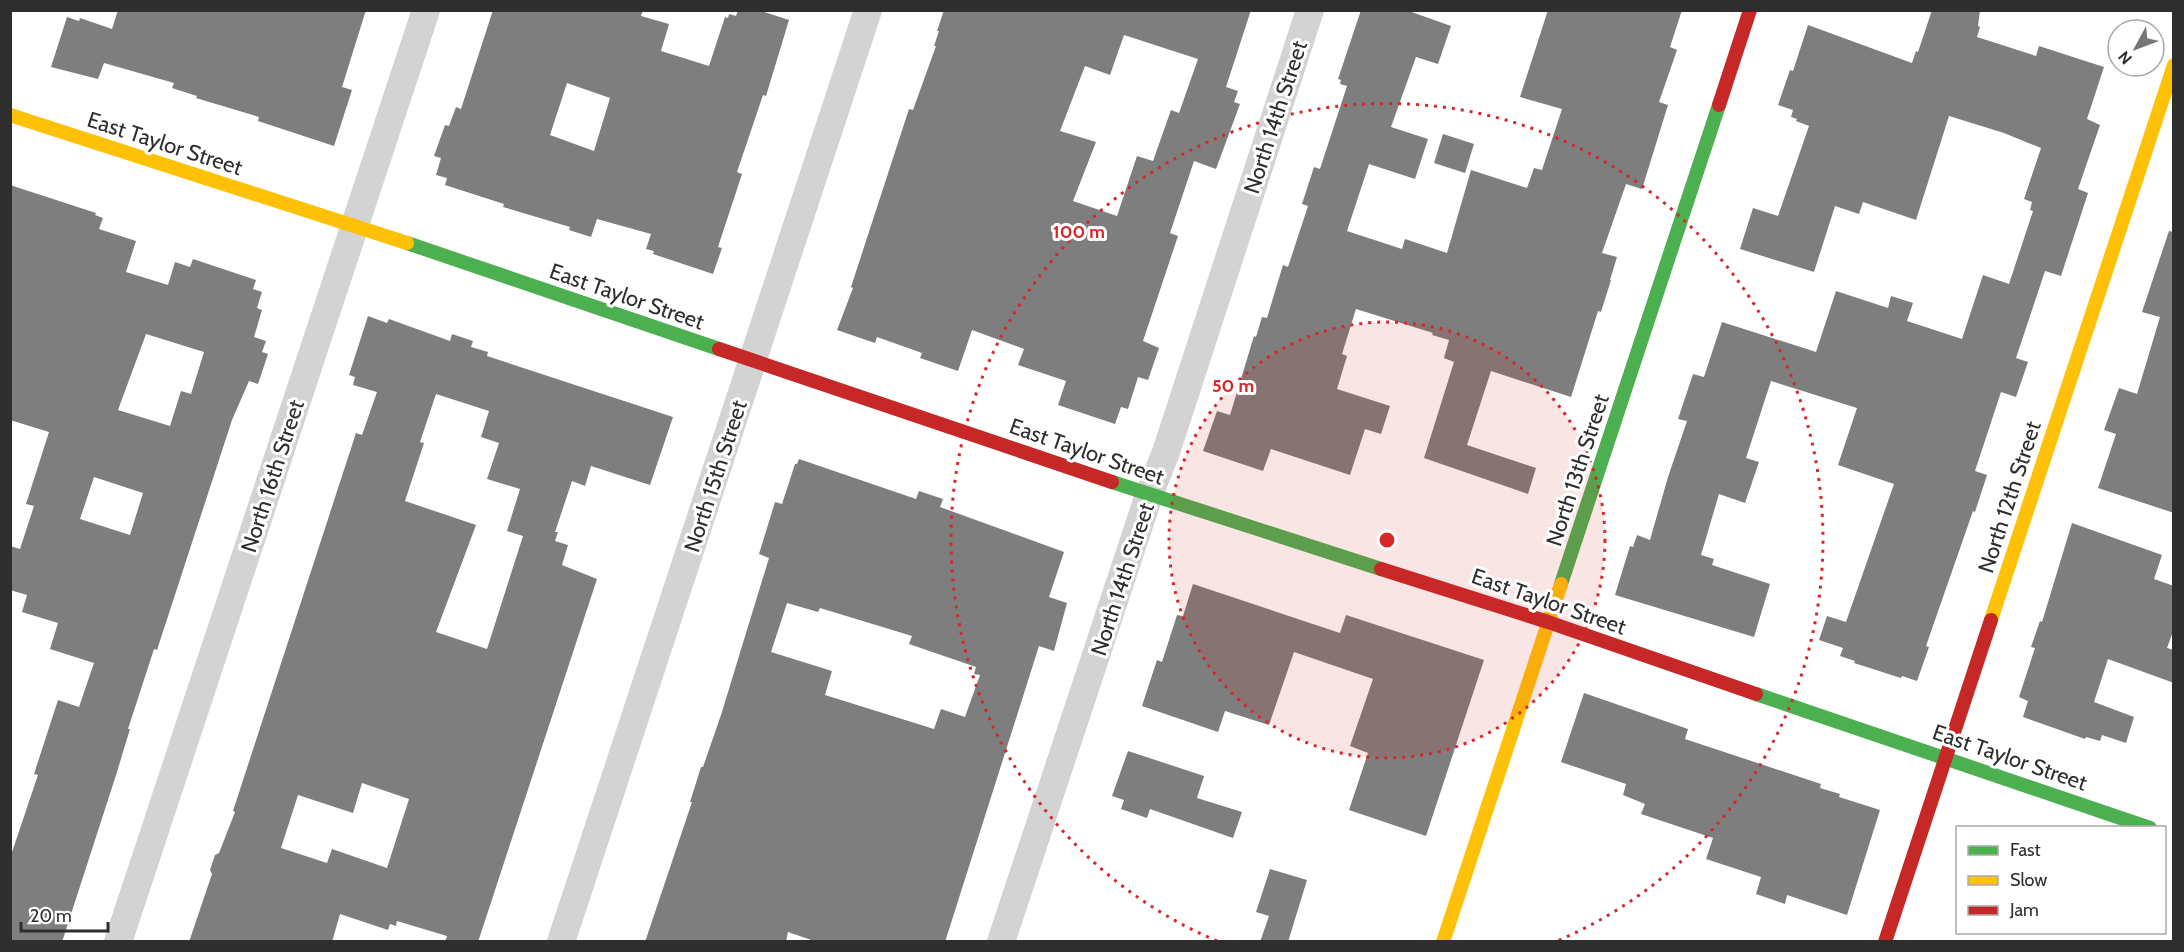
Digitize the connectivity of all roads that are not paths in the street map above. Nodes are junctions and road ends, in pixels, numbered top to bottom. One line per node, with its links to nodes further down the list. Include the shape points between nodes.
1 (426, 10): 7 (street, North 16th Street)
2 (868, 10): 8 (street, North 15th Street)
3 (1310, 10): 9 (street, North 14th Street)
4 (1750, 10): 10 (main road, North 13th Street)
5 (2174, 65): 11 (main road, North 12th Street)
6 (10, 115): 7 (main road, East Taylor Street)
7 (355, 225): 8 (main road, East Taylor Street); 13 (street, North 16th Street)
8 (753, 361): 9 (main road, East Taylor Street); 14 (street, North 15th Street)
9 (1149, 495): 10 (main road, East Taylor Street); 15 (street, North 14th Street)
10 (1548, 622): 11 (main road, East Taylor Street); 16 (main road, North 13th Street)
11 (1945, 757): 12 (main road, East Taylor Street); 17 (main road, North 12th Street)
12 (2144, 826)
13 (118, 942)
14 (561, 942)
15 (1001, 942)
16 (1443, 942)
17 (1885, 942)

